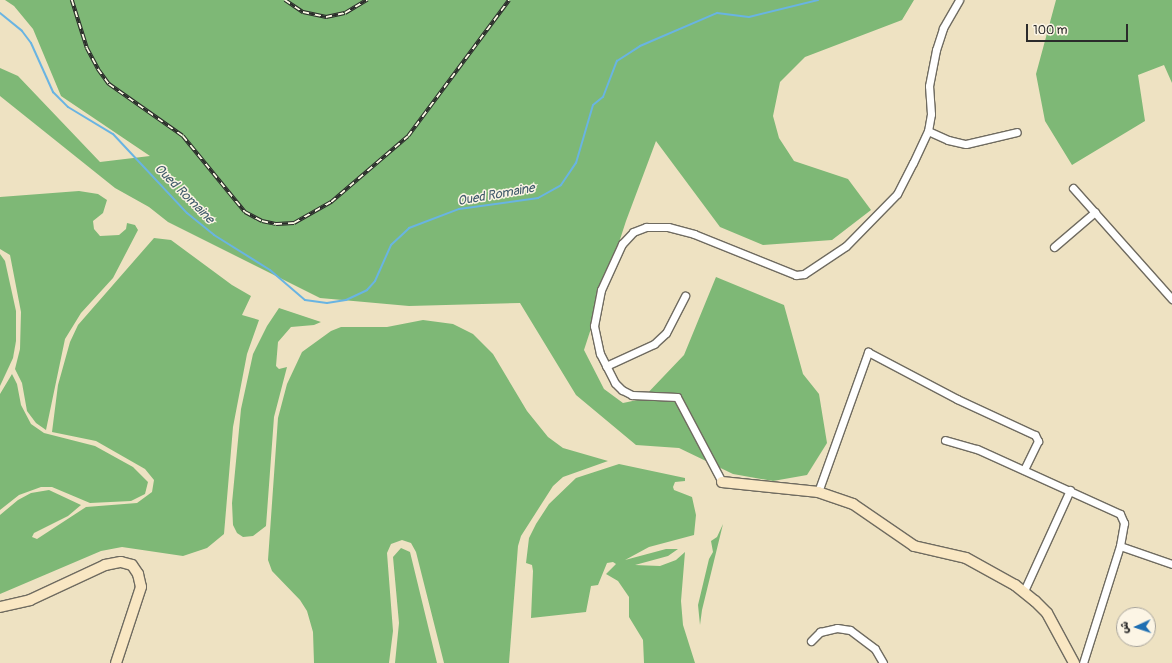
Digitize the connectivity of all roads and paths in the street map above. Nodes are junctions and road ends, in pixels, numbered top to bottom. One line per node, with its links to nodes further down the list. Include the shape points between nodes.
1 (960, 0): 2 (street, via 943,28 936,50 929,86 931,114)
2 (928, 131): 3 (street, via 948,140 966,144); 9 (street, via 897,194 846,246 804,274 796,275 694,234 668,227 646,227 633,232 622,244 601,290 594,326 596,343)
3 (1017, 132)
4 (1073, 188): 5 (street)
5 (1095, 212): 6 (street); 8 (street)
6 (1054, 247)
7 (685, 296): 9 (street, via 666,333 654,344)
8 (1172, 299)
9 (606, 366): 12 (street, via 615,383 632,395 677,397)
10 (945, 440): 11 (street, via 977,449)
11 (1024, 470): 13 (street); 14 (street, via 1038,441 1035,435 957,399 868,352)
12 (722, 482): 14 (street)
13 (1070, 490): 15 (street, via 1120,514 1124,523); 17 (street)
14 (818, 492): 17 (street, via 853,504 914,546 966,558)
15 (1120, 546): 16 (street); 23 (street)
16 (1172, 564)
17 (1024, 591): 22 (street, via 1047,612)
18 (0, 608): 20 (street, via 30,600 105,565 121,562 132,565 138,574 141,587)
19 (811, 641): 21 (street, via 820,632 837,628 850,630 875,649)
20 (116, 663)
21 (883, 663)
22 (1074, 663)
23 (1083, 663)

